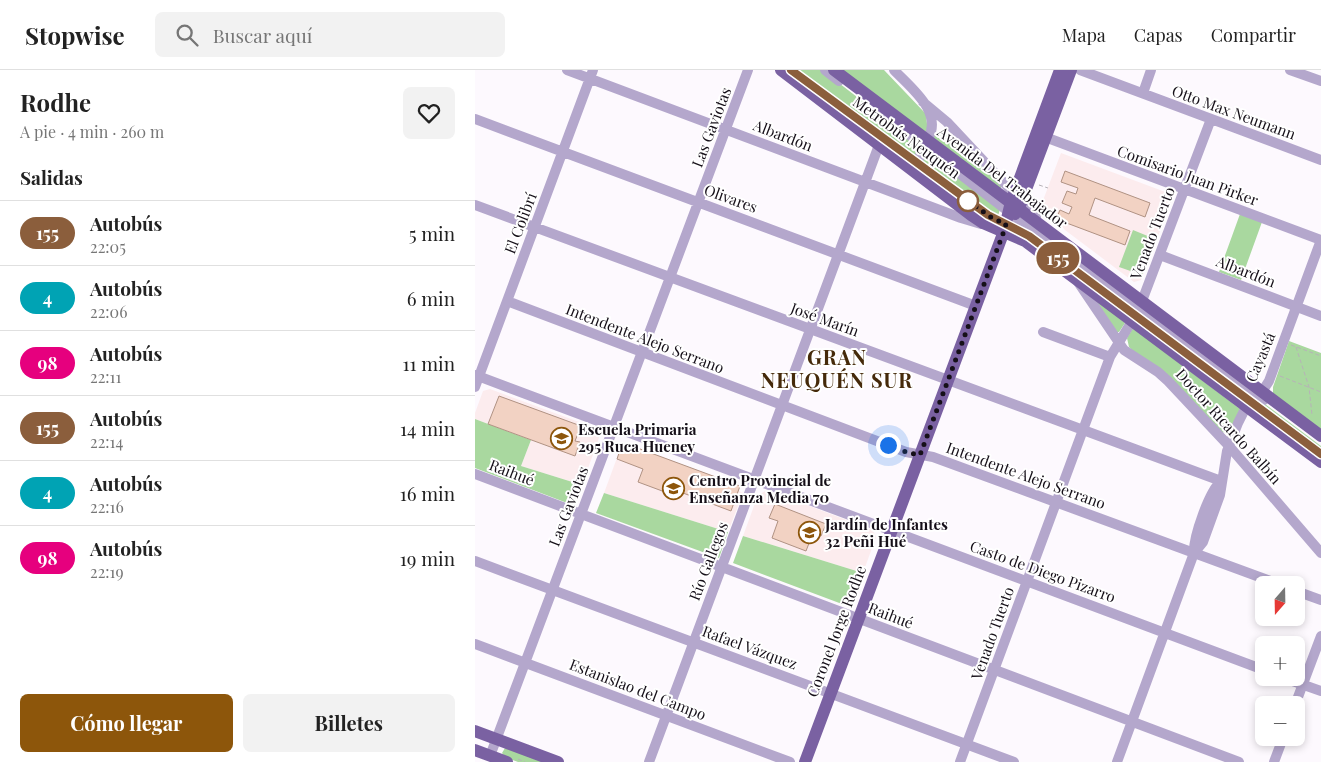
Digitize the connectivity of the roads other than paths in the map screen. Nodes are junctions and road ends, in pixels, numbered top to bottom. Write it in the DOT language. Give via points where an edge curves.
graph roads {
  1 [pos="567,70"];
  2 [pos="748,70"];
  3 [pos="781,70"];
  4 [pos="791,70"];
  5 [pos="825,70"];
  6 [pos="834,70"];
  7 [pos="894,70"];
  8 [pos="1061,70"];
  9 [pos="1071,70"];
  10 [pos="1080,70"];
  11 [pos="1151,70"];
  12 [pos="1290,70"];
  13 [pos="592,74"];
  14 [pos="1321,82"];
  15 [pos="1143,94"];
  16 [pos="923,102"];
  17 [pos="475,119"];
  18 [pos="1211,119"];
  19 [pos="726,129"];
  20 [pos="1045,137"];
  21 [pos="928,140"];
  22 [pos="963,140"];
  23 [pos="879,145"];
  24 [pos="563,152"];
  25 [pos="1321,160"];
  26 [pos="918,164"];
  27 [pos="923,178"];
  28 [pos="865,182"];
  29 [pos="1185,189"];
  30 [pos="698,202"];
  31 [pos="475,205"];
  32 [pos="1014,211"];
  33 [pos="989,222"];
  34 [pos="535,227"];
  35 [pos="1321,240"];
  36 [pos="1071,252"];
  37 [pos="838,254"];
  38 [pos="1160,255"];
  39 [pos="670,277"];
  40 [pos="1075,278"];
  41 [pos="507,301"];
  42 [pos="1142,301"];
  43 [pos="976,306"];
  44 [pos="1296,306"];
  45 [pos="1321,316"];
  46 [pos="1132,321"];
  47 [pos="810,329"];
  48 [pos="1043,332"];
  49 [pos="1118,343"];
  50 [pos="642,352"];
  51 [pos="1110,357"];
  52 [pos="477,376"];
  53 [pos="948,380"];
  54 [pos="475,387"];
  55 [pos="1255,399"];
  56 [pos="782,405"];
  57 [pos="614,427"];
  58 [pos="1083,430"];
  59 [pos="1321,436"];
  60 [pos="1321,443"];
  61 [pos="1229,446"];
  62 [pos="1321,454"];
  63 [pos="920,455"];
  64 [pos="1321,462"];
  65 [pos="475,474"];
  66 [pos="754,479"];
  67 [pos="1221,482"];
  68 [pos="1056,502"];
  69 [pos="581,514"];
  70 [pos="892,531"];
  71 [pos="1194,553"];
  72 [pos="1321,553"];
  73 [pos="475,561"];
  74 [pos="721,567"];
  75 [pos="1257,576"];
  76 [pos="1027,581"];
  77 [pos="553,590"];
  78 [pos="1305,594"];
  79 [pos="1321,600"];
  80 [pos="859,618"];
  81 [pos="1165,633"];
  82 [pos="1321,636"];
  83 [pos="693,642"];
  84 [pos="475,644"];
  85 [pos="525,663"];
  86 [pos="1255,667"];
  87 [pos="994,670"];
  88 [pos="1305,679"];
  89 [pos="1305,685"];
  90 [pos="1321,691"];
  91 [pos="831,693"];
  92 [pos="666,716"];
  93 [pos="1132,722"];
  94 [pos="475,731"];
  95 [pos="497,739"];
  96 [pos="967,744"];
  97 [pos="1280,746"];
  98 [pos="475,750"];
  99 [pos="490,756"];
  100 [pos="507,762"];
  101 [pos="558,762"];
  102 [pos="649,762"];
  103 [pos="790,762"];
  104 [pos="805,762"];
  105 [pos="960,762"];
  106 [pos="1014,762"];
  107 [pos="1117,762"];
  108 [pos="1239,762"];
  109 [pos="1273,762"];
  1 -- 13 [label="street, Albardón"];
  2 -- 19 [label="street, Las Gaviotas"];
  3 -- 23 [label="main road, Avenida Del Trabajador"];
  4 -- 26 [label="street, Metrobús Neuquén"];
  5 -- 21 [label="street, Metrobús Neuquén"];
  6 -- 21 [label="main road, Avenida Del Trabajador"];
  7 -- 16 [label="street"];
  8 -- 32 [label="main road, Coronel Jorge Rodhe"];
  9 -- 20 [label="main road, Coronel Jorge Rodhe"];
  10 -- 15 [label="street, Otto Max Neumann"];
  11 -- 15 [label="street"];
  12 -- 14 [label="street"];
  13 -- 19 [label="street, Albardón"];
  13 -- 24 [label="street, El Colibrí"];
  15 -- 18 [label="street, Otto Max Neumann"];
  16 -- 21 [label="street" via="933,118"];
  16 -- 22 [label="street"];
  17 -- 24 [label="street, Olivares"];
  18 -- 25 [label="street, Otto Max Neumann"];
  18 -- 29 [label="street, Venado Tuerto"];
  19 -- 28 [label="street, Albardón"];
  19 -- 30 [label="street, Las Gaviotas"];
  20 -- 29 [label="street, Comisario Juan Pirker"];
  20 -- 32 [label="main road, Coronel Jorge Rodhe"];
  21 -- 22 [label="street" via="936,131 943,129"];
  21 -- 26 [label="street"];
  21 -- 32 [label="main road, Avenida Del Trabajador"];
  22 -- 32 [label="street"];
  23 -- 27 [label="main road, Avenida Del Trabajador"];
  23 -- 28 [label="street, Río Gallegos"];
  24 -- 30 [label="street, Olivares"];
  24 -- 34 [label="street, El Colibrí"];
  26 -- 27 [label="street"];
  26 -- 32 [label="street, Metrobús Neuquén" via="988,215"];
  27 -- 33 [label="main road, Avenida Del Trabajador" via="971,215"];
  28 -- 33 [label="street, Albardón" via="961,218"];
  28 -- 37 [label="street, Río Gallegos"];
  29 -- 35 [label="street, Comisario Juan Pirker"];
  29 -- 38 [label="street, Venado Tuerto"];
  30 -- 37 [label="street, Olivares"];
  30 -- 39 [label="street, Las Gaviotas"];
  31 -- 34 [label="street, José Marín"];
  32 -- 33 [label="main road, Avenida Del Trabajador"];
  32 -- 40 [label="main road, Avenida Del Trabajador" via="1025,241"];
  32 -- 42 [label="main road, Avenida Del Trabajador" via="1052,226"];
  32 -- 43 [label="main road, Coronel Jorge Rodhe"];
  32 -- 55 [label="street, Metrobús Neuquén" via="1029,236"];
  33 -- 33 [label="street" via="988,220 985,220 921,170 930,174"];
  34 -- 39 [label="street, José Marín"];
  34 -- 41 [label="street, El Colibrí"];
  35 -- 44 [label="street, Cayastá"];
  36 -- 36 [label="street" via="1069,255 1021,216 1023,216"];
  37 -- 43 [label="street, Olivares"];
  37 -- 47 [label="street, Río Gallegos"];
  38 -- 42 [label="street, Venado Tuerto"];
  38 -- 44 [label="street, Albardón"];
  39 -- 47 [label="street, José Marín"];
  39 -- 50 [label="street, Las Gaviotas"];
  40 -- 46 [label="main road, Avenida Del Trabajador"];
  40 -- 49 [label="street, Doctor Ricardo Balbín"];
  41 -- 50 [label="street, Intendente Alejo Serrano"];
  41 -- 52 [label="street, El Colibrí"];
  42 -- 55 [label="main road, Avenida Del Trabajador"];
  43 -- 53 [label="main road, Coronel Jorge Rodhe"];
  44 -- 45 [label="street, Albardón"];
  44 -- 55 [label="street, Cayastá" via="1269,381"];
  46 -- 49 [label="street, Venado Tuerto"];
  46 -- 55 [label="main road, Avenida Del Trabajador"];
  47 -- 53 [label="street, José Marín"];
  47 -- 56 [label="street, Río Gallegos"];
  48 -- 51 [label="street"];
  49 -- 51 [label="street, Venado Tuerto"];
  49 -- 61 [label="street, Doctor Ricardo Balbín" via="1130,355 1164,377"];
  50 -- 56 [label="street, Intendente Alejo Serrano"];
  50 -- 57 [label="street, Las Gaviotas"];
  51 -- 58 [label="street, Venado Tuerto"];
  52 -- 54 [label="street, El Colibrí"];
  52 -- 57 [label="street, Casto de Diego Pizarro"];
  53 -- 58 [label="street, José Marín"];
  53 -- 63 [label="main road, Coronel Jorge Rodhe"];
  55 -- 59 [label="main road, Avenida Del Trabajador"];
  55 -- 60 [label="street, Metrobús Neuquén"];
  55 -- 61 [label="street, Cayastá" via="1238,422"];
  55 -- 62 [label="street, Metrobús Neuquén"];
  55 -- 64 [label="main road, Avenida Del Trabajador"];
  56 -- 63 [label="street, Intendente Alejo Serrano"];
  56 -- 66 [label="street, Río Gallegos"];
  57 -- 66 [label="street, Casto de Diego Pizarro"];
  57 -- 69 [label="street, Las Gaviotas"];
  58 -- 67 [label="street, José Marín"];
  58 -- 68 [label="street, Venado Tuerto"];
  61 -- 67 [label="street, Cayastá"];
  61 -- 72 [label="street, Doctor Ricardo Balbín"];
  63 -- 68 [label="street, Intendente Alejo Serrano"];
  63 -- 70 [label="main road, Coronel Jorge Rodhe"];
  65 -- 69 [label="street, Raihué"];
  66 -- 70 [label="street, Casto de Diego Pizarro"];
  66 -- 74 [label="street, Río Gallegos"];
  67 -- 71 [label="street, Cayastá" via="1213,490 1194,542"];
  68 -- 71 [label="street, Intendente Alejo Serrano"];
  68 -- 76 [label="street, Venado Tuerto"];
  69 -- 74 [label="street, Raihué"];
  69 -- 77 [label="street, Las Gaviotas"];
  70 -- 76 [label="street, Casto de Diego Pizarro"];
  70 -- 80 [label="main road, Coronel Jorge Rodhe"];
  71 -- 75 [label="street, Intendente Alejo Serrano"];
  71 -- 81 [label="street, Cayastá"];
  73 -- 77 [label="street, Rafael Vázquez"];
  74 -- 80 [label="street, Raihué"];
  74 -- 83 [label="street, Río Gallegos"];
  76 -- 81 [label="street, Casto de Diego Pizarro"];
  76 -- 87 [label="street, Venado Tuerto"];
  77 -- 83 [label="street, Rafael Vázquez"];
  77 -- 85 [label="street, Las Gaviotas"];
  78 -- 79 [label="street"];
  80 -- 87 [label="street, Raihué"];
  80 -- 91 [label="main road, Coronel Jorge Rodhe"];
  81 -- 86 [label="street, Casto de Diego Pizarro"];
  81 -- 93 [label="street, Cayastá"];
  82 -- 88 [label="street"];
  83 -- 91 [label="street, Rafael Vázquez"];
  83 -- 92 [label="street, Río Gallegos"];
  84 -- 85 [label="street, Estanislao del Campo"];
  85 -- 92 [label="street, Estanislao del Campo"];
  85 -- 95 [label="street, Las Gaviotas"];
  87 -- 93 [label="street, Raihué"];
  87 -- 96 [label="street, Venado Tuerto"];
  89 -- 90 [label="street"];
  91 -- 96 [label="street, Rafael Vázquez"];
  91 -- 104 [label="main road, Coronel Jorge Rodhe"];
  92 -- 102 [label="street, Río Gallegos"];
  92 -- 103 [label="street, Estanislao del Campo"];
  93 -- 107 [label="street, Cayastá"];
  93 -- 108 [label="street, Raihué"];
  94 -- 95 [label="main road"];
  95 -- 99 [label="street, Las Gaviotas"];
  95 -- 101 [label="main road"];
  96 -- 105 [label="street, Venado Tuerto"];
  96 -- 106 [label="street, Rafael Vázquez"];
  97 -- 109 [label="street"];
  98 -- 99 [label="main road"];
  99 -- 100 [label="main road"];
}
